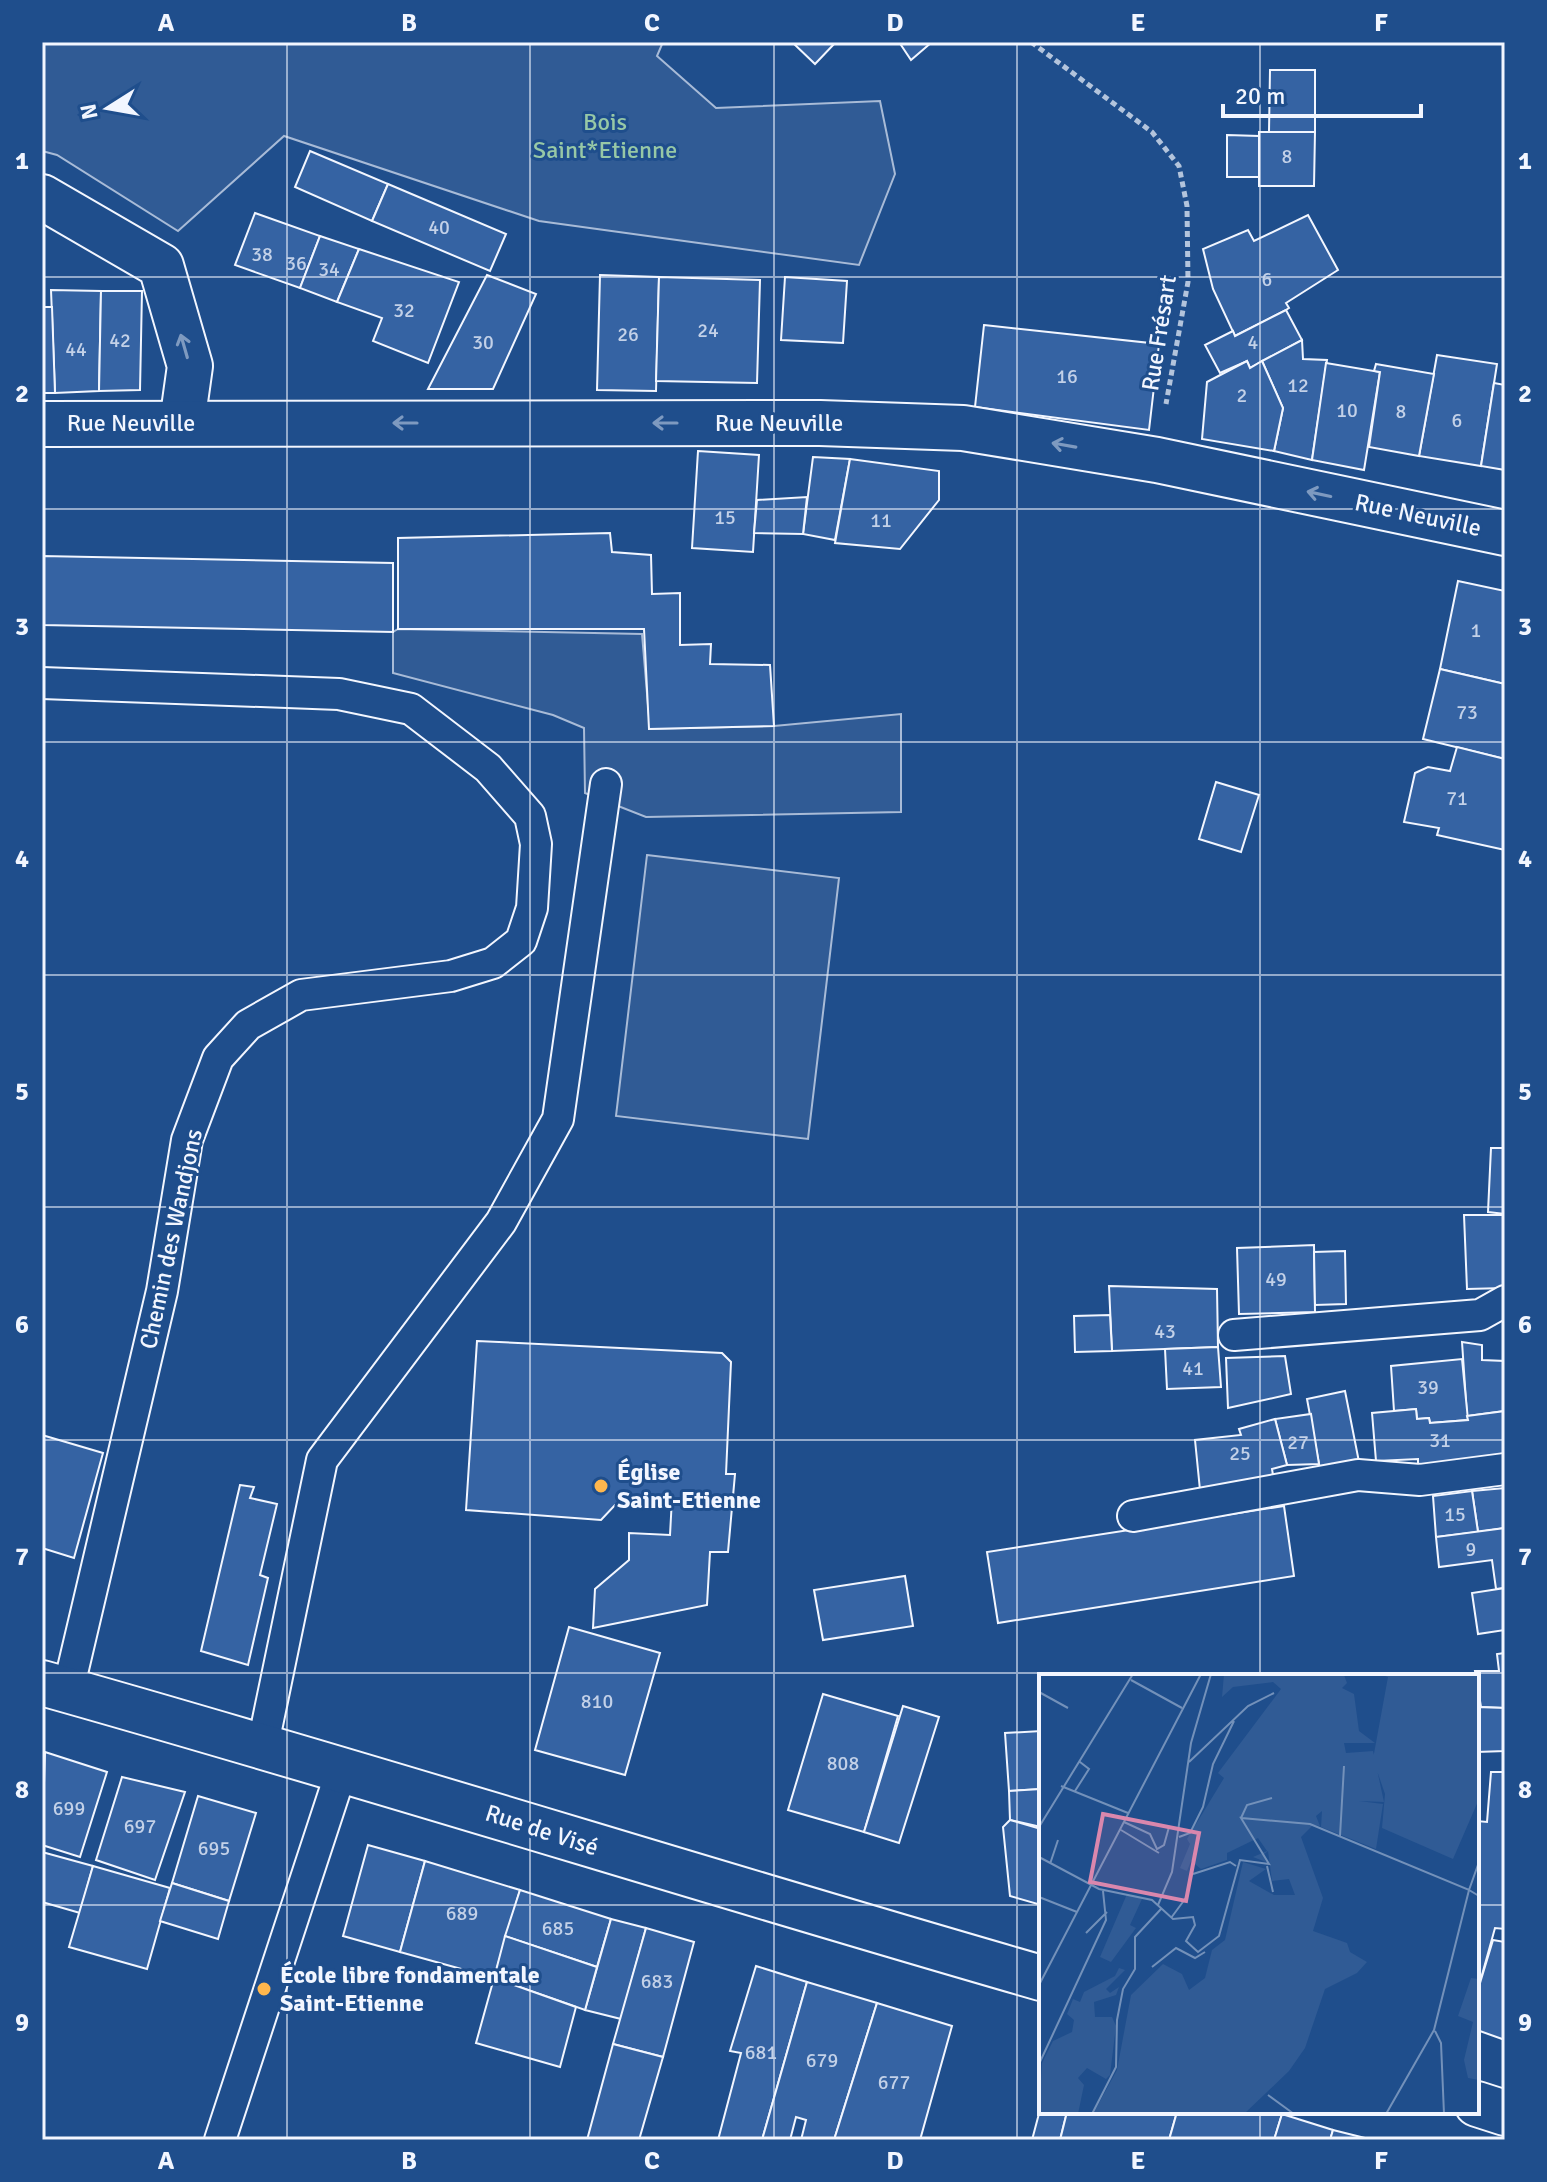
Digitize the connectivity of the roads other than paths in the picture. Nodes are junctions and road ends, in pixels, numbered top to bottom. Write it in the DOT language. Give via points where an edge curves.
graph roads {
  1 [pos="42,197"];
  2 [pos="182,423"];
  3 [pos="42,424"];
  4 [pos="1505,533"];
  5 [pos="42,683"];
  6 [pos="606,784"];
  7 [pos="1505,1301"];
  8 [pos="1234,1335"];
  9 [pos="1505,1469"];
  10 [pos="1133,1516"];
  11 [pos="55,1686"];
  12 [pos="263,1744"];
  13 [pos="342,1769"];
  14 [pos="1039,1977"];
  15 [pos="1479,2105"];
  16 [pos="1505,2113"];
  17 [pos="220,2140"];
  2 -- 1 [label="street, one-way" via="190,366 161,266"];
  2 -- 3 [label="street, Rue Neuville"];
  4 -- 2 [label="street, Rue Neuville, one-way" via="1157,460 963,428 820,423"];
  5 -- 11 [label="lane, Chemin des Wandjons" via="339,694 411,709 488,768 530,816 536,844 532,908 521,941 493,963 451,976 301,995 248,1025 218,1058 187,1140 162,1291"];
  6 -- 12 [label="lane" via="558,1119 501,1222 322,1460"];
  7 -- 8 [label="lane" via="1480,1315"];
  9 -- 10 [label="lane" via="1420,1480 1358,1475"];
  11 -- 12 [label="street, Rue de Visé"];
  12 -- 13 [label="street, Rue de Visé"];
  13 -- 14 [label="street, Rue de Visé"];
  13 -- 17 [label="lane"];
  15 -- 16 [label="street"];
}
